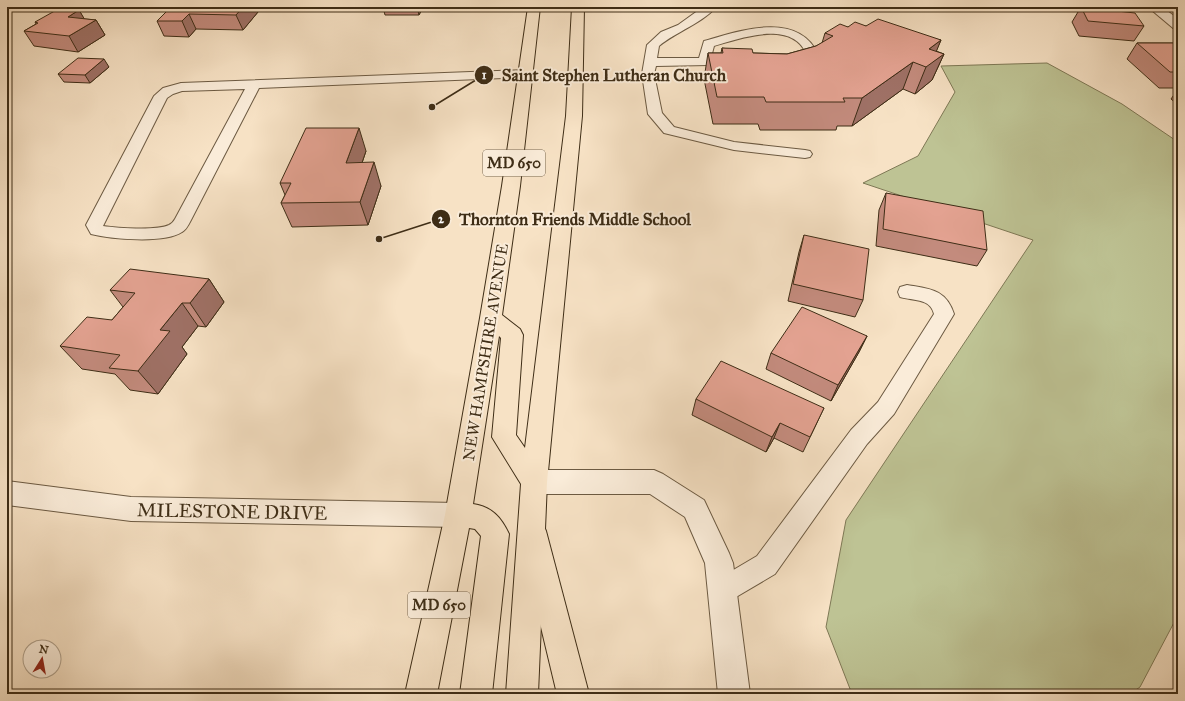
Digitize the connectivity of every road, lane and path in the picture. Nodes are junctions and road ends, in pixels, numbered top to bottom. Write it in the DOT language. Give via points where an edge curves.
graph roads {
  1 [pos="534,7"];
  2 [pos="578,7"];
  3 [pos="710,7"];
  4 [pos="1154,7"];
  5 [pos="1178,24"];
  6 [pos="650,62"];
  7 [pos="783,65"];
  8 [pos="525,74"];
  9 [pos="253,86"];
  10 [pos="805,154"];
  11 [pos="908,292"];
  12 [pos="491,318"];
  13 [pos="534,482"];
  14 [pos="7,493"];
  15 [pos="458,515"];
  16 [pos="532,531"];
  17 [pos="722,591"];
  18 [pos="421,694"];
  19 [pos="476,694"];
  20 [pos="522,694"];
  21 [pos="573,694"];
  22 [pos="734,694"];
  1 -- 8 [label="main road, NEW HAMPSHIRE AVENUE / MD 650"];
  2 -- 13 [label="main road, MD 650" via="574,116"];
  3 -- 6 [label="lane" via="652,45"];
  4 -- 5 [label="street"];
  6 -- 7 [label="lane" via="710,64 708,44 729,37 764,32 788,32 809,45 812,54 804,62"];
  6 -- 10 [label="lane" via="648,74 655,114 670,130 734,146"];
  8 -- 9 [label="lane"];
  8 -- 12 [label="main road, NEW HAMPSHIRE AVENUE / MD 650"];
  9 -- 9 [label="lane" via="181,87 161,96 94,225 97,230 109,233 165,232 176,228 183,220"];
  11 -- 17 [label="lane" via="937,299 944,314 886,408 859,437 766,565"];
  12 -- 13 [label="main road" via="512,335 504,437"];
  12 -- 15 [label="main road, NEW HAMPSHIRE AVENUE / MD 650"];
  13 -- 16 [label="main road, MD 650"];
  13 -- 17 [label="street" via="654,482 695,509 719,563"];
  14 -- 15 [label="street, MILESTONE DRIVE" via="131,509"];
  15 -- 18 [label="main road, NEW HAMPSHIRE AVENUE / MD 650"];
  15 -- 19 [label="main road" via="480,516 488,522 495,534"];
  16 -- 20 [label="main road, MD 650"];
  16 -- 21 [label="main road"];
  17 -- 22 [label="street"];
}
